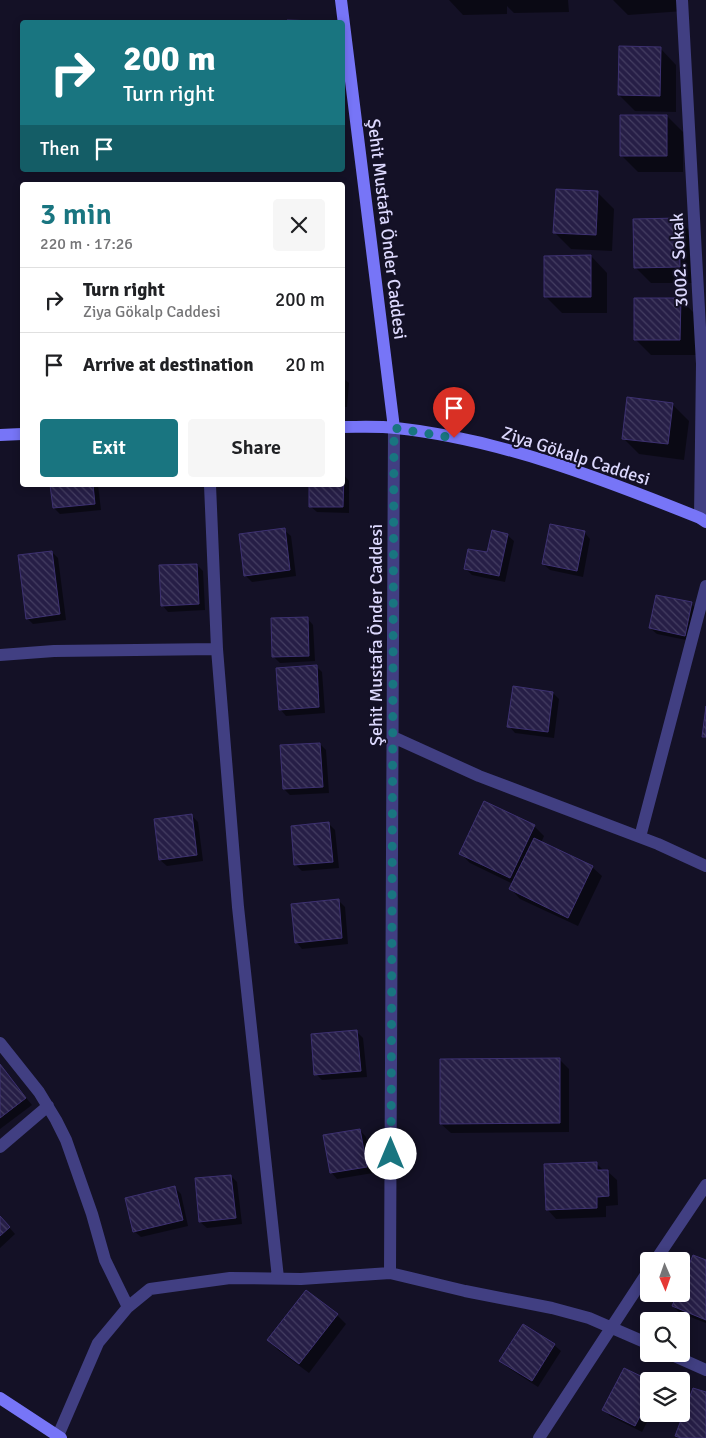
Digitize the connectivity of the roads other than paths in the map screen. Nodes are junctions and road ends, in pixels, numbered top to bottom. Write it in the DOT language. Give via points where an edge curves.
graph roads {
  1 [pos="341,0"];
  2 [pos="682,0"];
  3 [pos="343,20"];
  4 [pos="345,32"];
  5 [pos="345,427"];
  6 [pos="394,428"];
  7 [pos="20,434"];
  8 [pos="0,435"];
  9 [pos="210,487"];
  10 [pos="703,520"];
  11 [pos="706,586"];
  12 [pos="217,649"];
  13 [pos="0,655"];
  14 [pos="394,736"];
  15 [pos="640,838"];
  16 [pos="706,866"];
  17 [pos="0,1043"];
  18 [pos="48,1106"];
  19 [pos="0,1147"];
  20 [pos="706,1185"];
  21 [pos="661,1252"];
  22 [pos="390,1273"];
  23 [pos="278,1278"];
  24 [pos="640,1283"];
  25 [pos="128,1307"];
  26 [pos="610,1327"];
  27 [pos="640,1340"];
  28 [pos="688,1362"];
  29 [pos="706,1370"];
  30 [pos="0,1398"];
  31 [pos="59,1437"];
  32 [pos="539,1438"];
  1 -- 3 [label="street, Şehit Mustafa Önder Caddesi"];
  2 -- 10 [label="street, 3002. Sokak" via="702,364"];
  4 -- 6 [label="street, Şehit Mustafa Önder Caddesi"];
  5 -- 6 [label="street, Ziya Gökalp Caddesi"];
  6 -- 10 [label="street, Ziya Gökalp Caddesi" via="469,440 525,455 598,478"];
  6 -- 14 [label="street, Şehit Mustafa Önder Caddesi"];
  7 -- 8 [label="street"];
  9 -- 12 [label="street"];
  11 -- 15 [label="street"];
  12 -- 13 [label="street" via="54,651"];
  12 -- 23 [label="street" via="238,907"];
  14 -- 15 [label="street" via="479,776"];
  14 -- 22 [label="street, Şehit Mustafa Önder Caddesi"];
  15 -- 16 [label="street"];
  17 -- 18 [label="street"];
  18 -- 19 [label="street"];
  18 -- 25 [label="street" via="66,1140 105,1260"];
  20 -- 21 [label="street"];
  22 -- 23 [label="street"];
  22 -- 26 [label="street" via="561,1311"];
  23 -- 25 [label="street" via="230,1278 150,1289"];
  24 -- 26 [label="street"];
  25 -- 31 [label="street" via="98,1343"];
  26 -- 27 [label="street"];
  26 -- 32 [label="street"];
  28 -- 29 [label="street"];
  30 -- 31 [label="street"];
}
